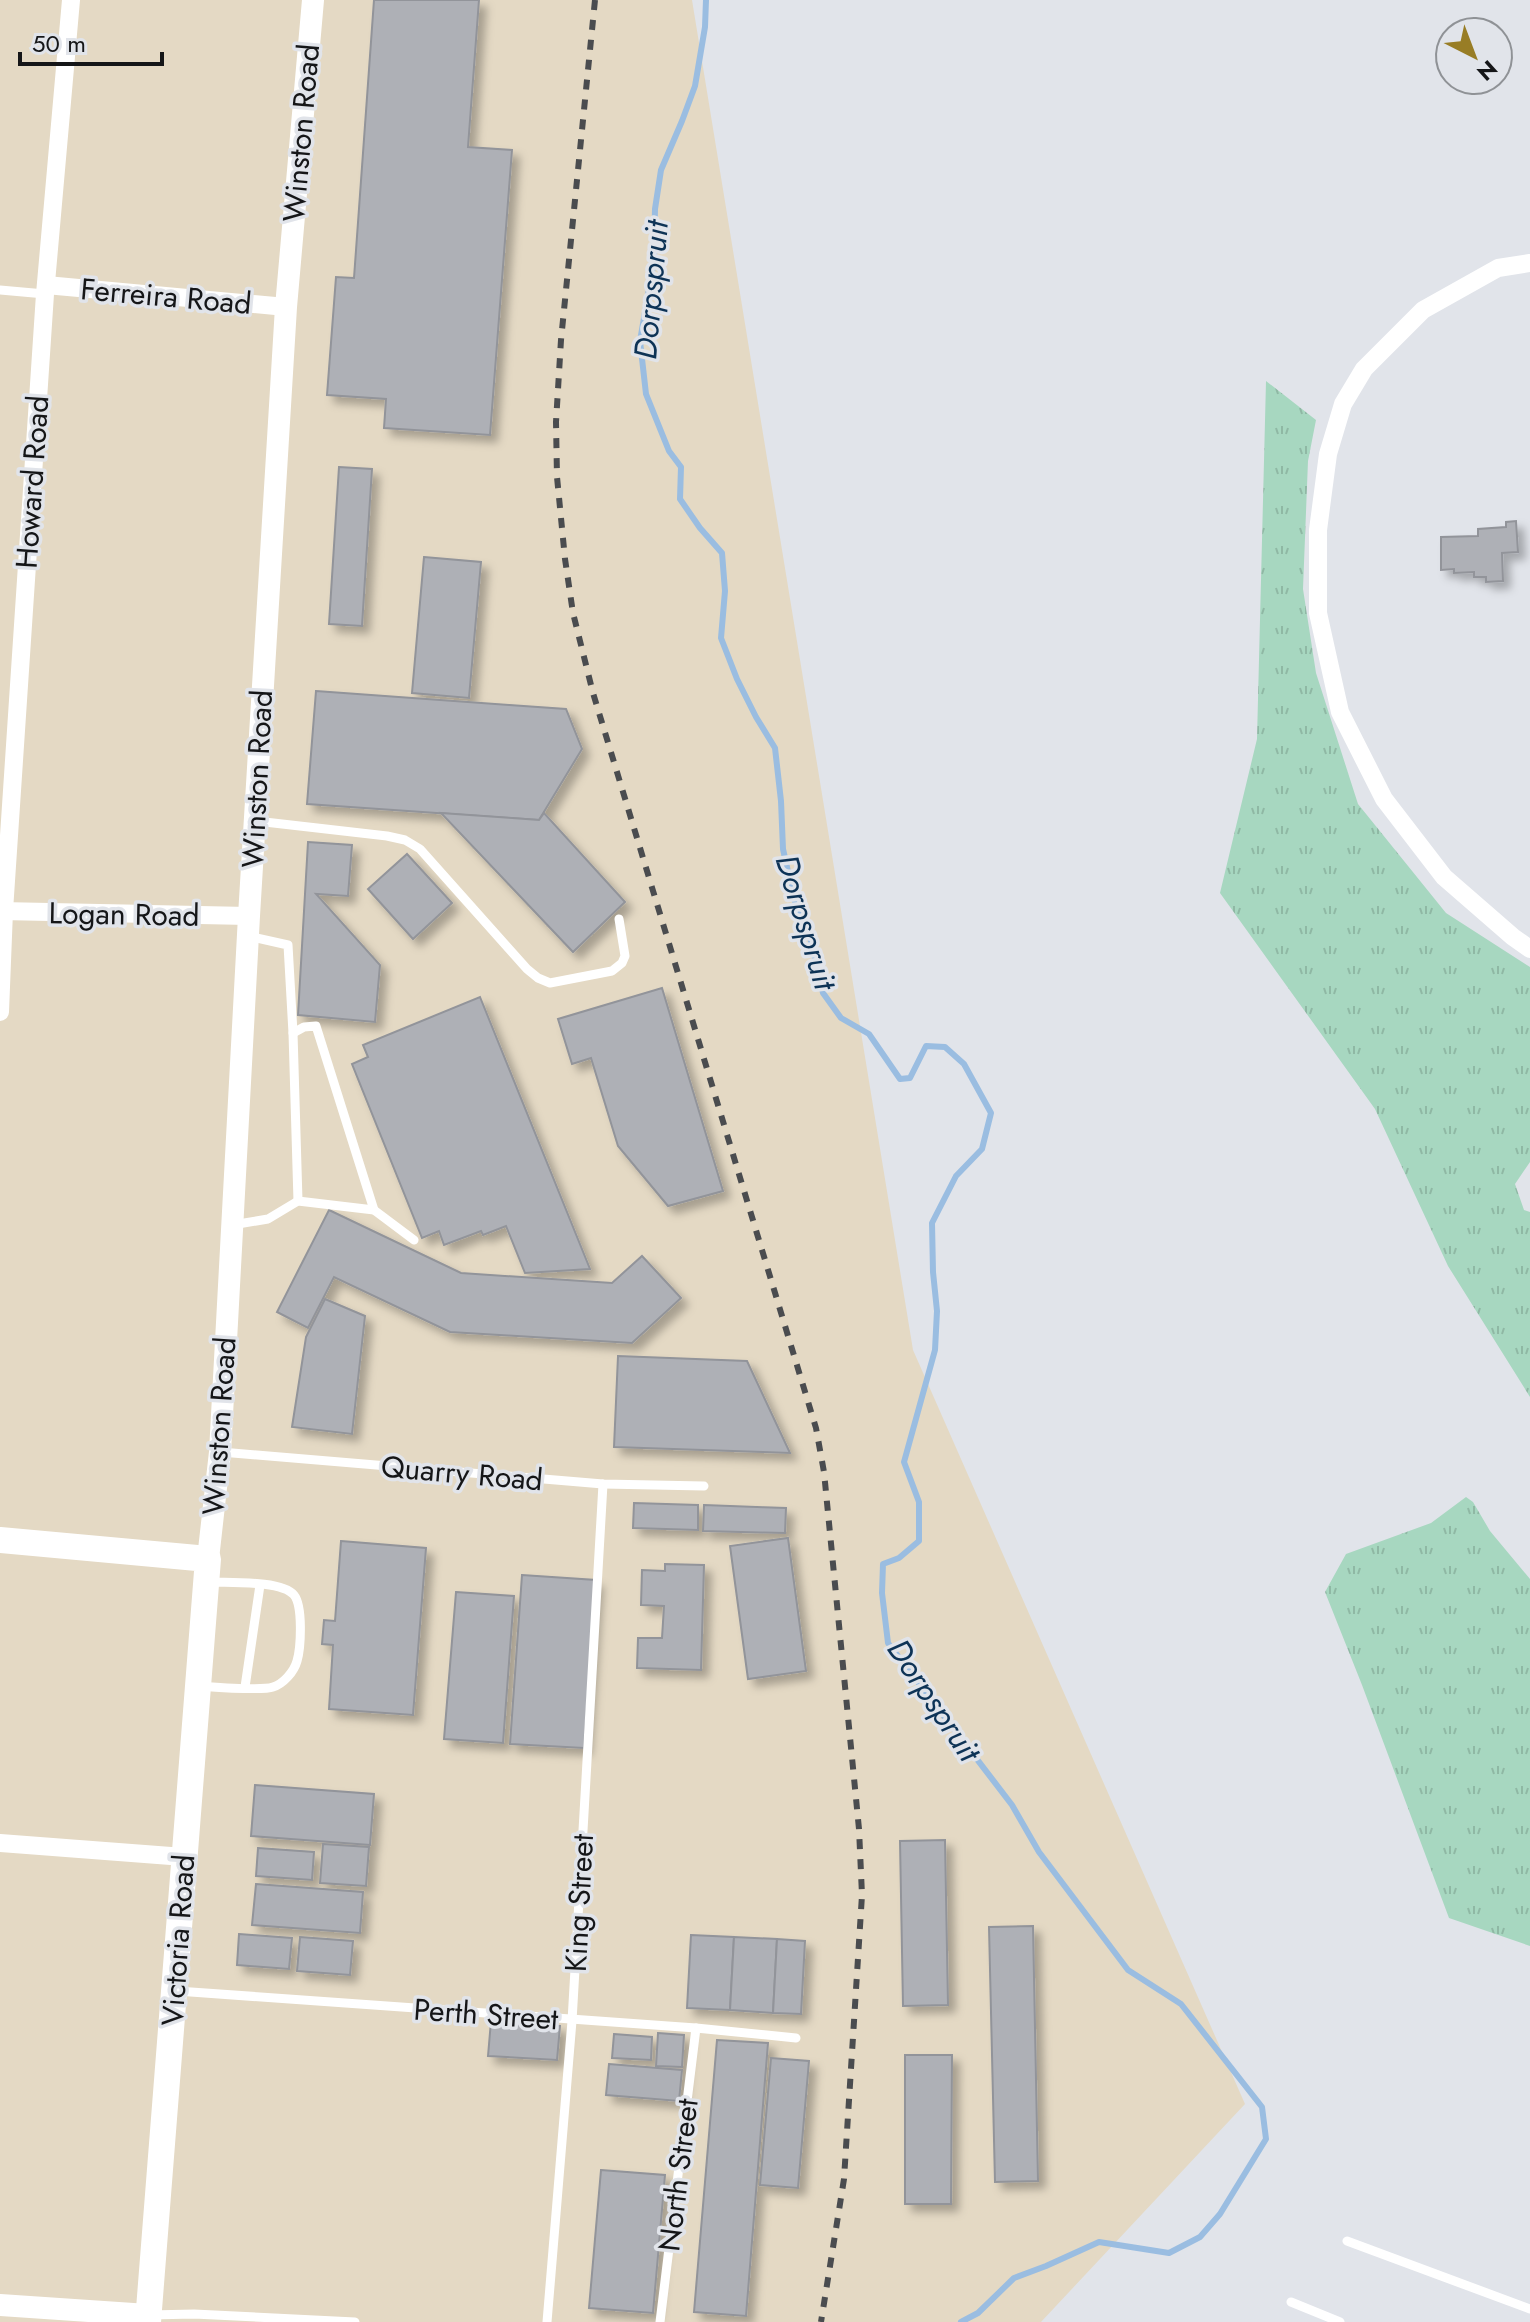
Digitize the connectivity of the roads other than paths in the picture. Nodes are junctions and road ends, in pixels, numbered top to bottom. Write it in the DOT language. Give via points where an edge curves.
graph roads {
  1 [pos="71,0"];
  2 [pos="313,0"];
  3 [pos="1530,263"];
  4 [pos="45,289"];
  5 [pos="0,290"];
  6 [pos="286,307"];
  7 [pos="255,821"];
  8 [pos="2,911"];
  9 [pos="619,919"];
  10 [pos="248,926"];
  11 [pos="1530,949"];
  12 [pos="0,1012"];
  13 [pos="293,1033"];
  14 [pos="298,1201"];
  15 [pos="374,1210"];
  16 [pos="232,1225"];
  17 [pos="414,1240"];
  18 [pos="220,1452"];
  19 [pos="603,1484"];
  20 [pos="704,1486"];
  21 [pos="0,1540"];
  22 [pos="208,1570"];
  23 [pos="260,1585"];
  24 [pos="198,1686"];
  25 [pos="245,1687"];
  26 [pos="0,1843"];
  27 [pos="184,1857"];
  28 [pos="176,1991"];
  29 [pos="572,2021"];
  30 [pos="696,2028"];
  31 [pos="796,2038"];
  32 [pos="1347,2241"];
  33 [pos="1291,2302"];
  34 [pos="0,2305"];
  35 [pos="1530,2309"];
  36 [pos="197,2318"];
  37 [pos="148,2319"];
  38 [pos="355,2322"];
  39 [pos="547,2322"];
  40 [pos="660,2322"];
  41 [pos="1340,2322"];
  1 -- 4 [label="street, Howard Road"];
  2 -- 6 [label="street, Winston Road"];
  3 -- 11 [label="street" via="1498,268 1423,310 1364,369 1343,404 1328,454 1318,530 1318,613 1340,712 1384,799 1444,877"];
  4 -- 5 [label="lane"];
  4 -- 6 [label="street, Ferreira Road"];
  4 -- 8 [label="street, Howard Road"];
  6 -- 7 [label="street, Winston Road"];
  7 -- 9 [label="lane" via="405,840 420,849 527,969 550,983 612,971 622,963"];
  7 -- 10 [label="street, Winston Road"];
  8 -- 10 [label="street, Logan Road"];
  8 -- 12 [label="street, Howard Road"];
  10 -- 13 [label="lane" via="288,945"];
  10 -- 16 [label="street, Winston Road"];
  13 -- 14 [label="lane"];
  13 -- 15 [label="lane" via="316,1026"];
  14 -- 15 [label="lane"];
  14 -- 16 [label="lane" via="268,1219"];
  15 -- 17 [label="lane"];
  16 -- 18 [label="street, Winston Road"];
  18 -- 19 [label="lane, Quarry Road"];
  18 -- 22 [label="street, Winston Road"];
  19 -- 20 [label="lane, Quarry Road"];
  19 -- 29 [label="lane, King Street"];
  21 -- 22 [label="main road"];
  22 -- 23 [label="lane"];
  22 -- 24 [label="main road, Victoria Road"];
  23 -- 25 [label="lane"];
  23 -- 25 [label="lane" via="280,1586 294,1595 300,1628 297,1662 272,1688"];
  24 -- 25 [label="lane"];
  24 -- 27 [label="main road, Victoria Road"];
  26 -- 27 [label="street"];
  27 -- 28 [label="main road, Victoria Road"];
  28 -- 29 [label="lane, Perth Street"];
  28 -- 37 [label="main road, Victoria Road"];
  29 -- 30 [label="lane, Perth Street"];
  29 -- 39 [label="lane, King Street"];
  30 -- 31 [label="lane, Perth Street"];
  30 -- 40 [label="lane, North Street"];
  32 -- 35 [label="lane"];
  33 -- 41 [label="lane"];
  34 -- 37 [label="street"];
  36 -- 37 [label="lane"];
  36 -- 38 [label="lane"];
}
